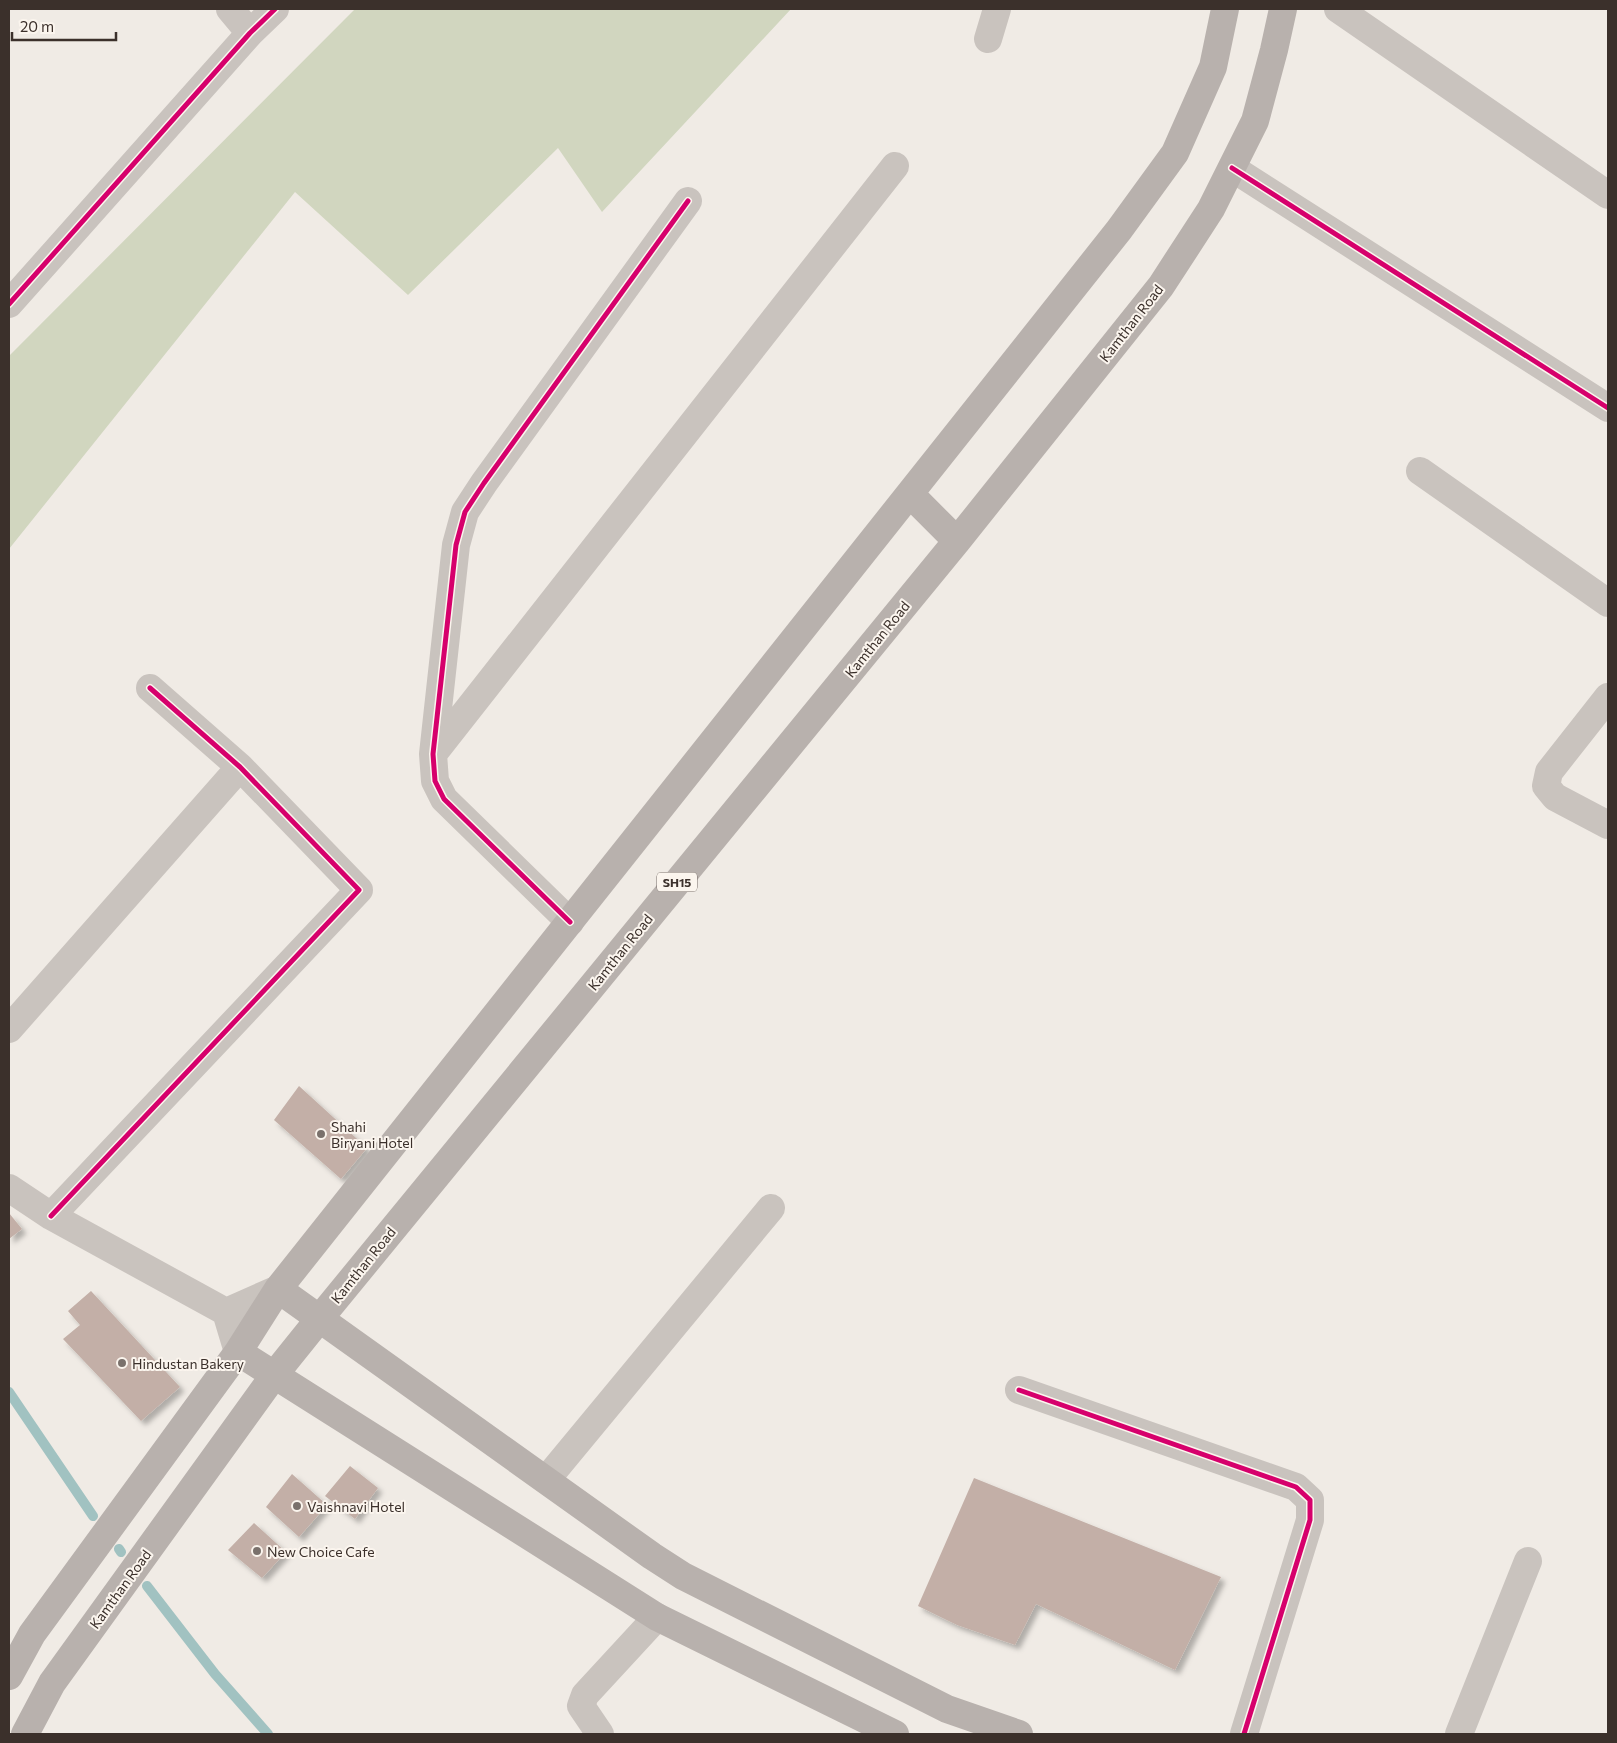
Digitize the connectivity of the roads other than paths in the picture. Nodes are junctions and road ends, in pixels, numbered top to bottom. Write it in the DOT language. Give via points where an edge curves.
graph roads {
  1 [pos="230,9"];
  2 [pos="275,9"];
  3 [pos="997,9"];
  4 [pos="1225,9"];
  5 [pos="1282,9"];
  6 [pos="1338,9"];
  7 [pos="250,33"];
  8 [pos="988,39"];
  9 [pos="895,166"];
  10 [pos="1232,168"];
  11 [pos="1608,195"];
  12 [pos="688,201"];
  13 [pos="9,304"];
  14 [pos="1608,408"];
  15 [pos="1420,471"];
  16 [pos="910,494"];
  17 [pos="957,541"];
  18 [pos="1608,603"];
  19 [pos="150,688"];
  20 [pos="1608,697"];
  21 [pos="433,754"];
  22 [pos="240,767"];
  23 [pos="1608,825"];
  24 [pos="570,922"];
  25 [pos="9,1029"];
  26 [pos="9,1188"];
  27 [pos="772,1208"];
  28 [pos="51,1216"];
  29 [pos="278,1288"];
  30 [pos="226,1312"];
  31 [pos="320,1318"];
  32 [pos="238,1352"];
  33 [pos="275,1374"];
  34 [pos="1019,1390"];
  35 [pos="546,1480"];
  36 [pos="1528,1561"];
  37 [pos="657,1617"];
  38 [pos="9,1676"];
  39 [pos="25,1734"];
  40 [pos="600,1734"];
  41 [pos="895,1734"];
  42 [pos="1019,1734"];
  43 [pos="1244,1734"];
  44 [pos="1459,1734"];
  1 -- 7 [label="street"];
  2 -- 7 [label="street"];
  3 -- 8 [label="street"];
  4 -- 16 [label="main road" via="1213,67 1175,153 1119,230"];
  5 -- 10 [label="main road, Kamthan Road / SH15" via="1255,121"];
  6 -- 11 [label="street"];
  7 -- 13 [label="street"];
  9 -- 21 [label="street"];
  10 -- 14 [label="street"];
  10 -- 17 [label="main road, Kamthan Road / SH15" via="1211,209 1161,286"];
  12 -- 21 [label="street" via="465,512 456,545"];
  15 -- 18 [label="street"];
  16 -- 17 [label="main road"];
  16 -- 24 [label="main road"];
  17 -- 31 [label="main road, Kamthan Road / SH15"];
  19 -- 22 [label="street"];
  20 -- 23 [label="street" via="1549,772 1546,786 1555,797"];
  21 -- 24 [label="street" via="434,781 444,800"];
  22 -- 25 [label="street"];
  22 -- 28 [label="street" via="359,890"];
  24 -- 29 [label="main road"];
  26 -- 28 [label="street"];
  27 -- 35 [label="street"];
  28 -- 30 [label="street"];
  29 -- 30 [label="street"];
  29 -- 31 [label="main road"];
  29 -- 32 [label="main road"];
  30 -- 32 [label="street"];
  31 -- 33 [label="main road, Kamthan Road / SH15"];
  31 -- 35 [label="main road"];
  32 -- 33 [label="main road"];
  32 -- 38 [label="main road" via="32,1634"];
  33 -- 37 [label="main road"];
  33 -- 39 [label="main road, Kamthan Road / SH15" via="52,1683"];
  34 -- 43 [label="street" via="1296,1487 1310,1500 1310,1520"];
  35 -- 42 [label="main road" via="652,1556 715,1594 947,1709"];
  36 -- 44 [label="street"];
  37 -- 40 [label="street" via="585,1695 581,1706"];
  37 -- 41 [label="main road"];
}
